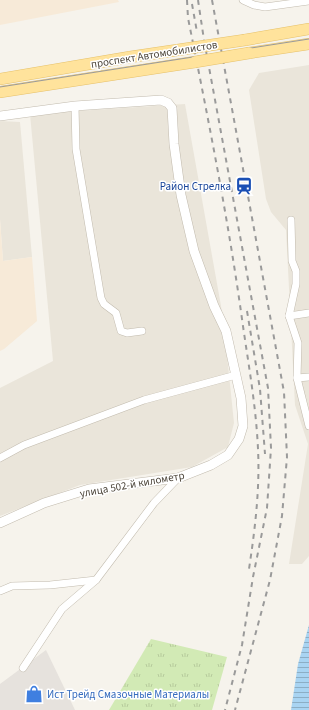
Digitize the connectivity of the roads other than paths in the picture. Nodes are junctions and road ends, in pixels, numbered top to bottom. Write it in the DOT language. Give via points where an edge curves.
graph roads {
  1 [pos="243,0"];
  2 [pos="309,1"];
  3 [pos="309,29"];
  4 [pos="309,44"];
  5 [pos="0,79"];
  6 [pos="0,92"];
  7 [pos="75,106"];
  8 [pos="0,116"];
  9 [pos="292,220"];
  10 [pos="309,313"];
  11 [pos="290,316"];
  12 [pos="142,331"];
  13 [pos="236,375"];
  14 [pos="309,377"];
  15 [pos="297,378"];
  16 [pos="309,426"];
  17 [pos="0,458"];
  18 [pos="178,478"];
  19 [pos="0,523"];
  20 [pos="96,580"];
  21 [pos="0,591"];
  22 [pos="23,668"];
  1 -- 2 [label="street" via="265,7"];
  3 -- 5 [label="main road, проспект Автомобилистов, bridge"];
  4 -- 6 [label="main road, проспект Автомобилистов, bridge"];
  7 -- 8 [label="street, улица 502-й километр"];
  7 -- 12 [label="street" via="76,149 101,298 104,304 116,313 121,331"];
  7 -- 13 [label="street, улица 502-й километр" via="161,100 172,108 181,195 194,251 226,331"];
  9 -- 11 [label="street" via="292,261 296,271 296,284"];
  10 -- 11 [label="street"];
  11 -- 15 [label="street" via="298,343"];
  13 -- 17 [label="street" via="144,400 24,445"];
  13 -- 18 [label="street, улица 502-й километр" via="243,426 239,438 228,455"];
  14 -- 15 [label="street"];
  15 -- 16 [label="street"];
  18 -- 19 [label="street, улица 502-й километр" via="89,489 44,503"];
  18 -- 20 [label="street" via="154,503"];
  20 -- 21 [label="street" via="12,586"];
  20 -- 22 [label="street" via="62,608"];
}
